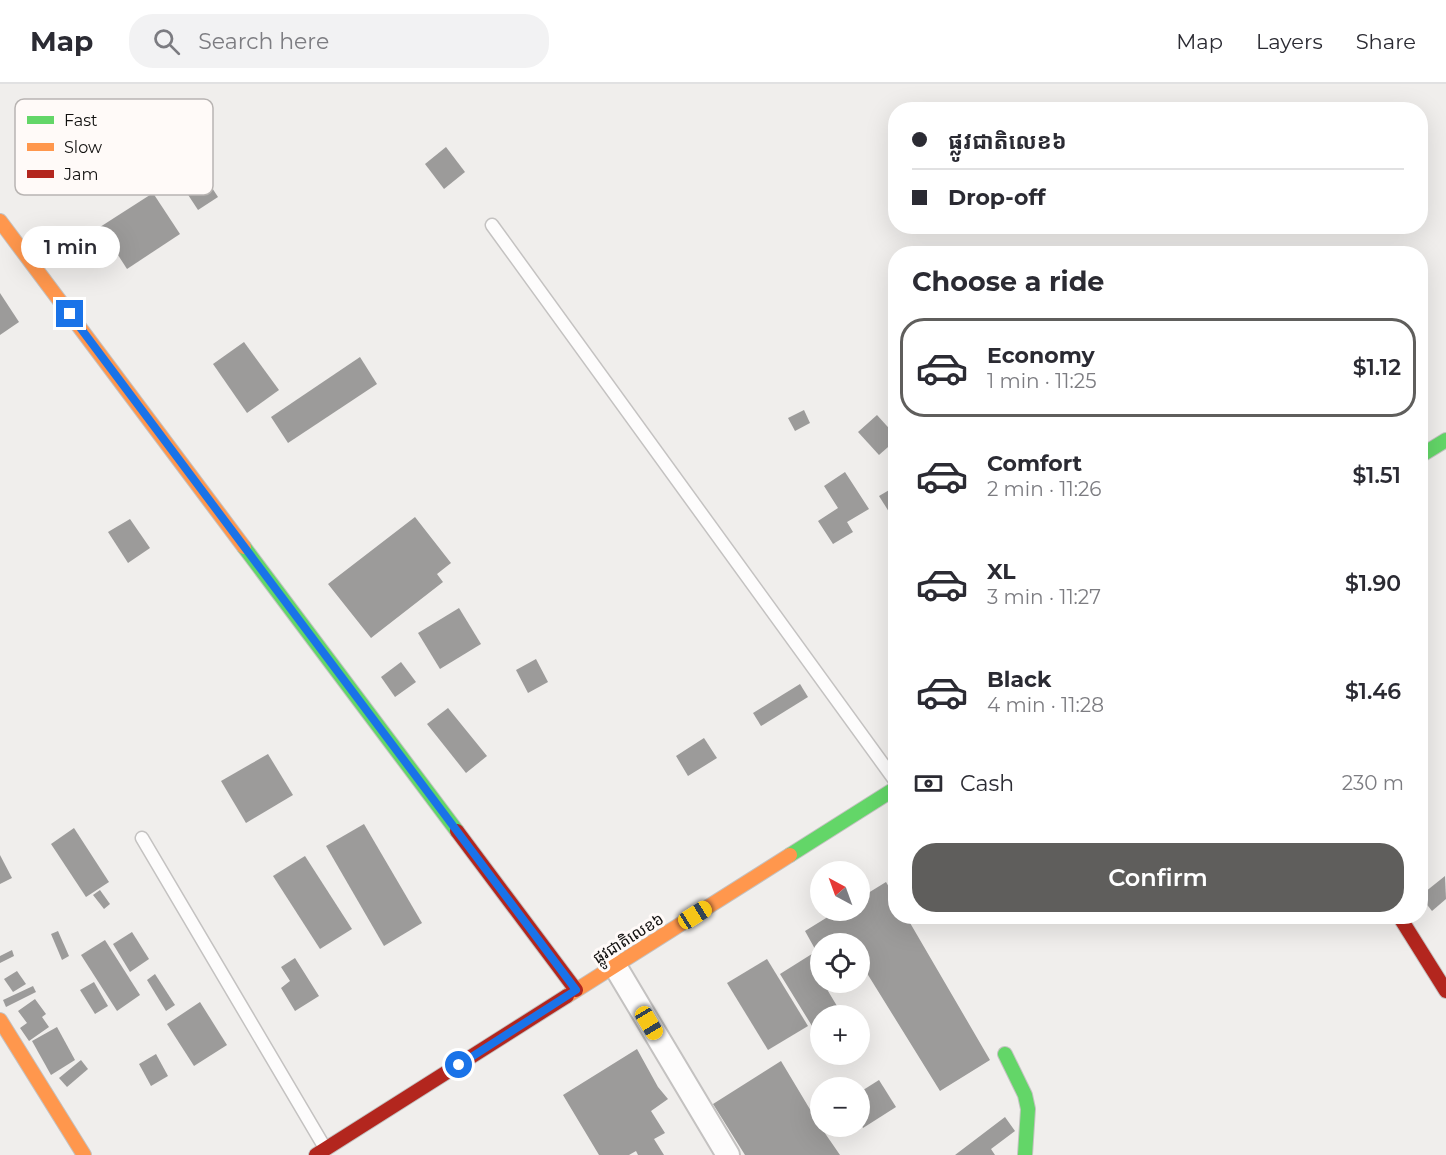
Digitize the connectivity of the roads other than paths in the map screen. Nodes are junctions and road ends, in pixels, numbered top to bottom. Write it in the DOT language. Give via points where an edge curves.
graph roads {
  1 [pos="0,220"];
  2 [pos="492,225"];
  3 [pos="1446,440"];
  4 [pos="1428,451"];
  5 [pos="888,771"];
  6 [pos="888,793"];
  7 [pos="142,838"];
  8 [pos="1404,924"];
  9 [pos="615,966"];
  10 [pos="576,990"];
  11 [pos="1446,992"];
  12 [pos="0,1020"];
  13 [pos="1005,1054"];
  14 [pos="321,1152"];
  15 [pos="84,1155"];
  16 [pos="728,1155"];
  17 [pos="1025,1155"];
  1 -- 10 [label="main road"];
  2 -- 5 [label="lane"];
  3 -- 4 [label="main road"];
  6 -- 9 [label="main road, ផ្លូវជាតិលេខ៦"];
  7 -- 14 [label="lane"];
  8 -- 11 [label="main road"];
  9 -- 10 [label="main road, ផ្លូវជាតិលេខ៦"];
  9 -- 16 [label="street"];
  10 -- 14 [label="main road, ផ្លូវជាតិលេខ៦"];
  12 -- 15 [label="main road"];
  13 -- 17 [label="main road" via="1028,1108"];
}
